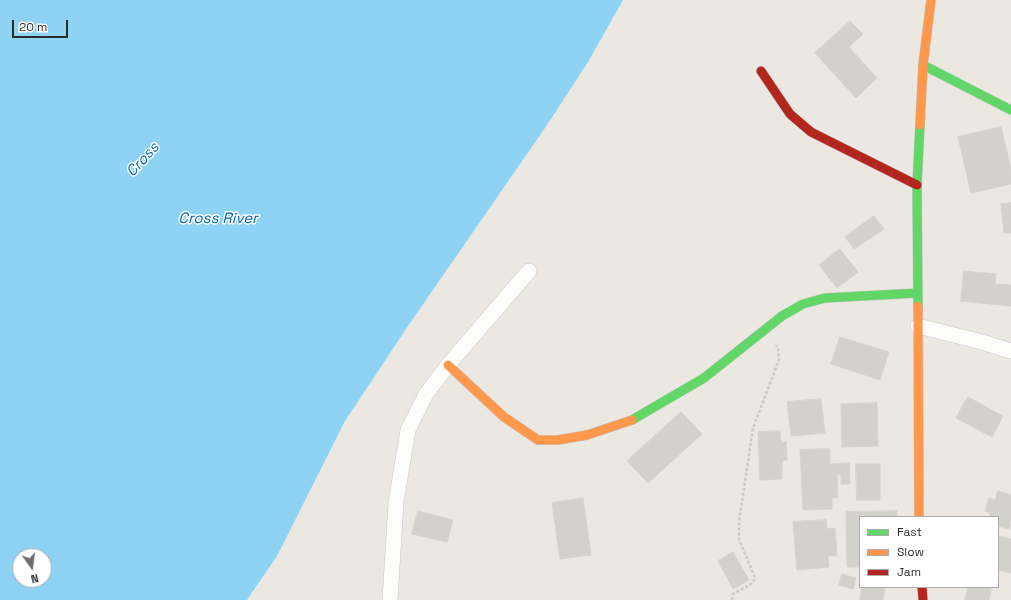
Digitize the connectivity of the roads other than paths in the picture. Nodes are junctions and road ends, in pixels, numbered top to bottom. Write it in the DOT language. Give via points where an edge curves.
graph roads {
  1 [pos="931,0"];
  2 [pos="923,66"];
  3 [pos="761,71"];
  4 [pos="1011,110"];
  5 [pos="917,185"];
  6 [pos="529,271"];
  7 [pos="918,293"];
  8 [pos="918,326"];
  9 [pos="1011,351"];
  10 [pos="448,365"];
  11 [pos="919,516"];
  12 [pos="922,588"];
  13 [pos="390,600"];
  14 [pos="923,600"];
  1 -- 2 [label="street"];
  2 -- 4 [label="street"];
  2 -- 5 [label="street"];
  3 -- 5 [label="street" via="790,114 811,132"];
  5 -- 7 [label="street"];
  6 -- 10 [label="street"];
  7 -- 8 [label="street"];
  7 -- 10 [label="street" via="825,298 803,304 782,316 704,378 634,419 587,435 558,440 538,440 504,417"];
  8 -- 9 [label="street"];
  8 -- 11 [label="street"];
  10 -- 13 [label="street" via="426,394 408,430 396,502"];
  12 -- 14 [label="street"];
}
